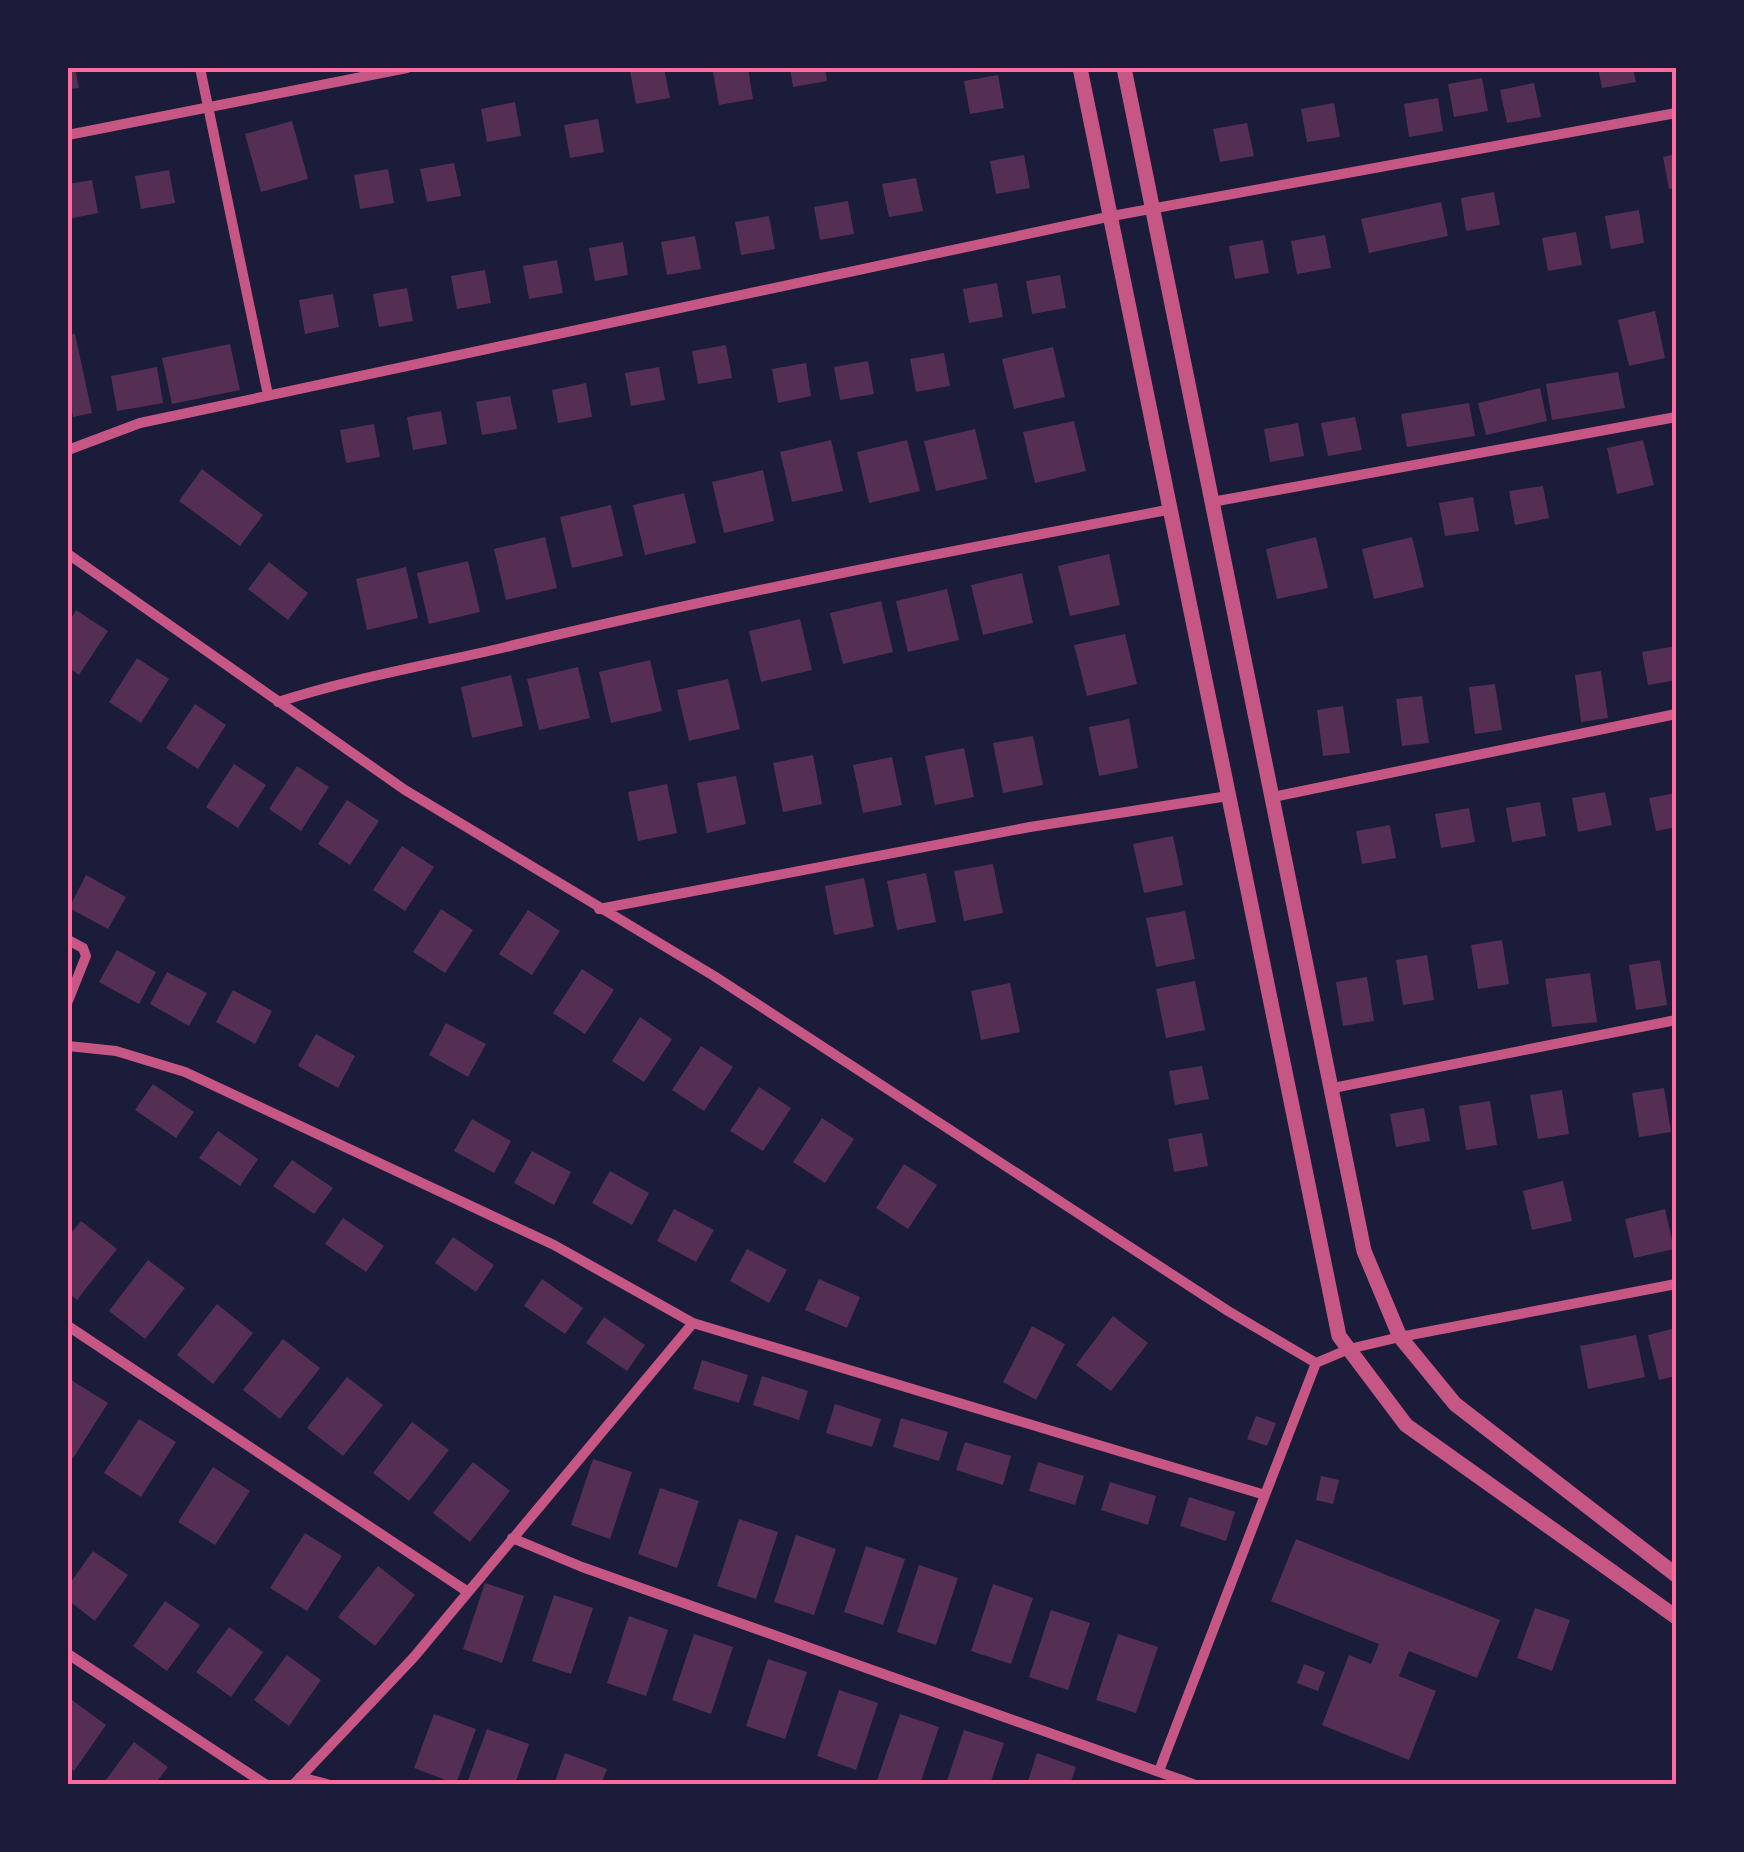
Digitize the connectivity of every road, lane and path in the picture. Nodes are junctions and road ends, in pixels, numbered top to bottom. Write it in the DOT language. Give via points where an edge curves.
graph roads {
  1 [pos="200,68"];
  2 [pos="407,68"];
  3 [pos="1080,68"];
  4 [pos="1124,68"];
  5 [pos="209,110"];
  6 [pos="1676,114"];
  7 [pos="68,135"];
  8 [pos="1156,208"];
  9 [pos="1112,216"];
  10 [pos="268,395"];
  11 [pos="1676,417"];
  12 [pos="68,450"];
  13 [pos="1212,502"];
  14 [pos="1168,510"];
  15 [pos="68,554"];
  16 [pos="278,702"];
  17 [pos="1676,714"];
  18 [pos="1228,796"];
  19 [pos="1272,796"];
  20 [pos="599,910"];
  21 [pos="68,940"];
  22 [pos="68,1001"];
  23 [pos="1676,1020"];
  24 [pos="68,1046"];
  25 [pos="1334,1088"];
  26 [pos="1676,1284"];
  27 [pos="693,1323"];
  28 [pos="68,1326"];
  29 [pos="1400,1337"];
  30 [pos="1349,1349"];
  31 [pos="1316,1363"];
  32 [pos="1265,1496"];
  33 [pos="512,1538"];
  34 [pos="1676,1576"];
  35 [pos="466,1590"];
  36 [pos="1676,1617"];
  37 [pos="68,1654"];
  38 [pos="1159,1771"];
  39 [pos="297,1781"];
  40 [pos="265,1784"];
  41 [pos="328,1784"];
  42 [pos="1192,1784"];
  1 -- 5 [label="street"];
  2 -- 5 [label="street"];
  3 -- 9 [label="street"];
  4 -- 8 [label="street"];
  5 -- 7 [label="street"];
  5 -- 10 [label="street"];
  6 -- 8 [label="street"];
  8 -- 9 [label="street"];
  8 -- 13 [label="street"];
  9 -- 10 [label="street"];
  9 -- 14 [label="street"];
  10 -- 12 [label="street" via="140,423"];
  11 -- 13 [label="street"];
  13 -- 19 [label="street"];
  14 -- 16 [label="street" via="710,598 345,680"];
  14 -- 18 [label="street"];
  15 -- 16 [label="street"];
  16 -- 20 [label="street"];
  17 -- 19 [label="street"];
  18 -- 20 [label="street"];
  18 -- 30 [label="street" via="1340,1336"];
  19 -- 25 [label="street"];
  20 -- 31 [label="street" via="714,976"];
  21 -- 22 [label="street" via="86,956"];
  23 -- 25 [label="street"];
  24 -- 27 [label="street" via="116,1051 185,1072 554,1244"];
  25 -- 29 [label="street" via="1364,1251"];
  26 -- 29 [label="street"];
  27 -- 32 [label="street"];
  27 -- 33 [label="street"];
  28 -- 35 [label="street"];
  29 -- 30 [label="street"];
  29 -- 34 [label="street" via="1455,1404"];
  30 -- 31 [label="street"];
  30 -- 36 [label="street" via="1406,1425"];
  31 -- 32 [label="street"];
  32 -- 38 [label="street"];
  33 -- 35 [label="street"];
  33 -- 38 [label="street"];
  35 -- 39 [label="street" via="414,1657"];
  37 -- 40 [label="street"];
  38 -- 42 [label="street"];
  39 -- 41 [label="street"];
}
